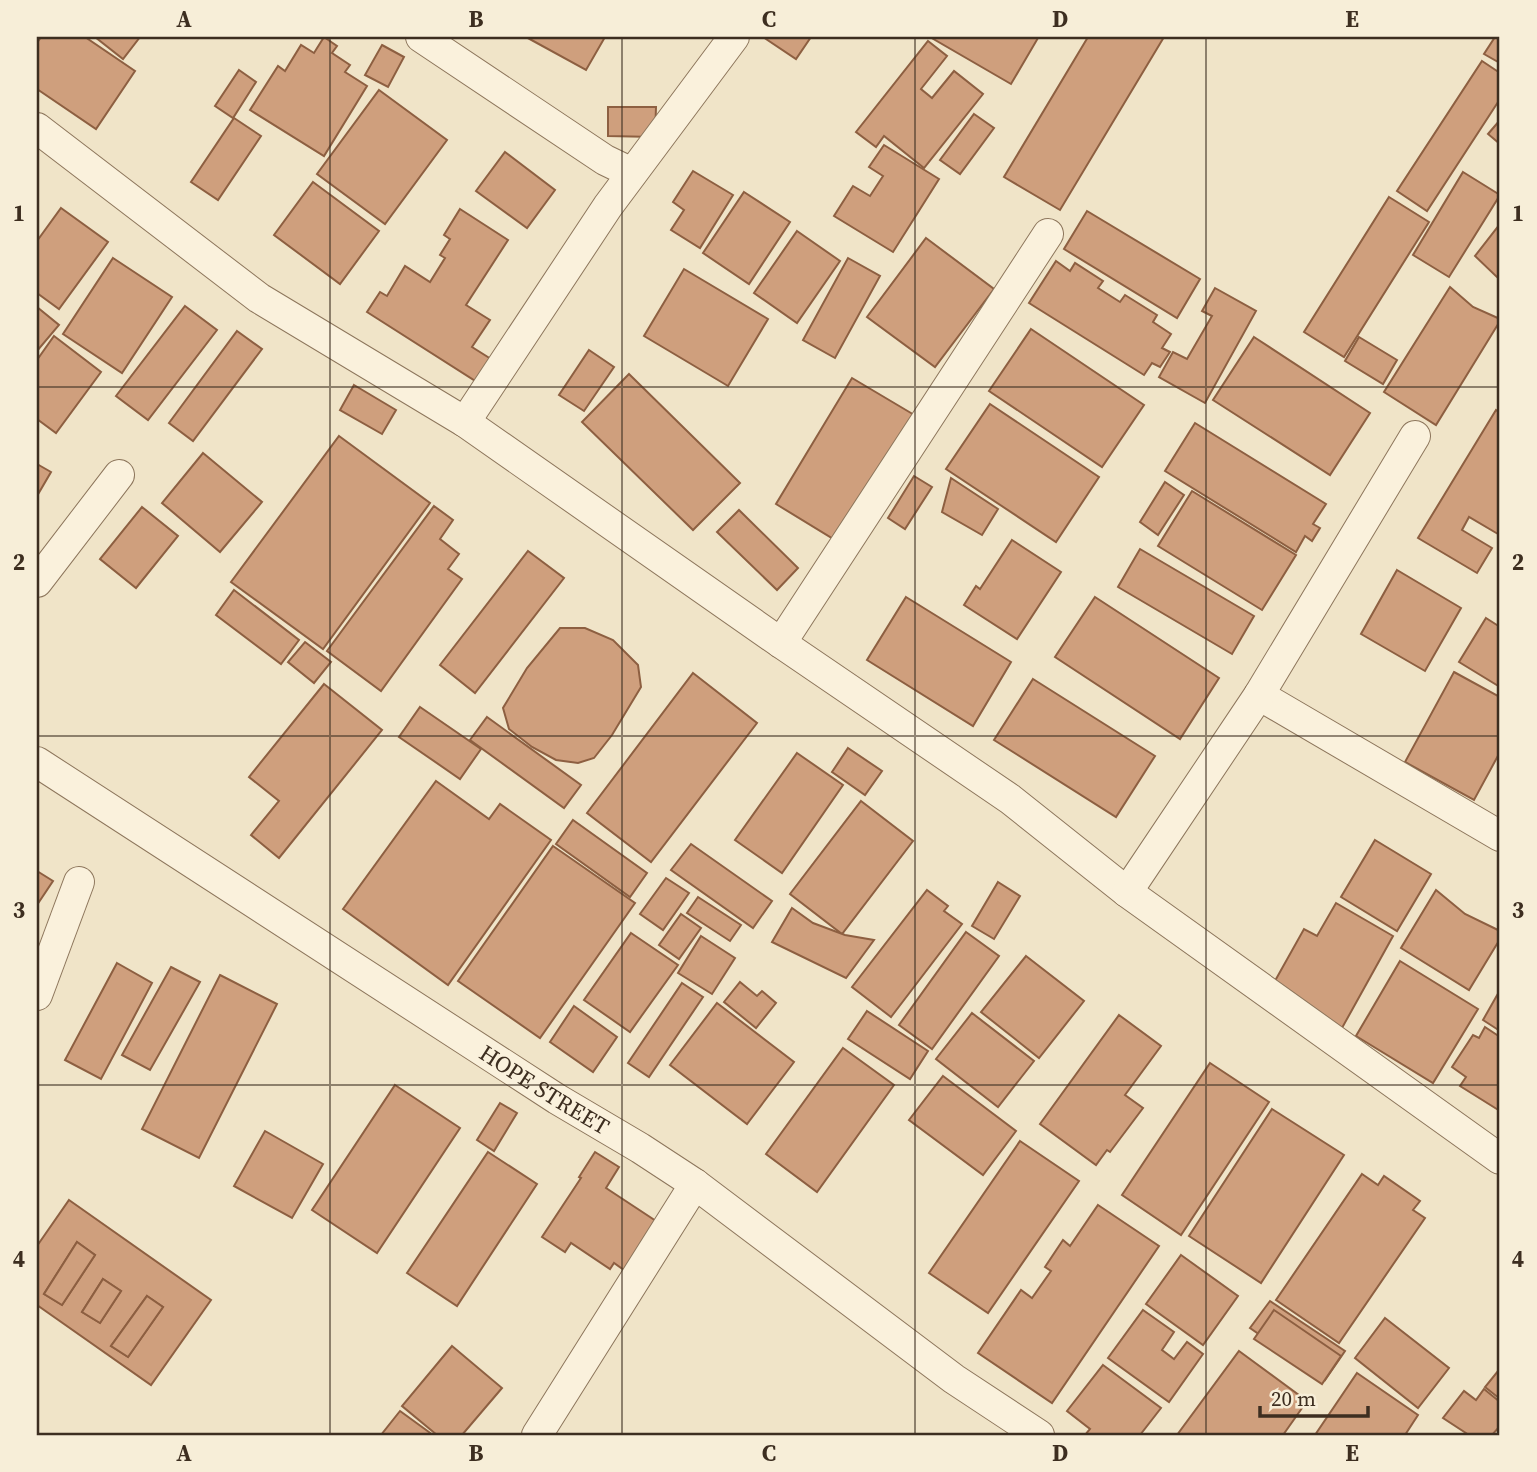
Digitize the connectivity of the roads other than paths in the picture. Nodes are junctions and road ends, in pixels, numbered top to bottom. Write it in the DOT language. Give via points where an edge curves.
graph roads {
  1 [pos="421,37"];
  2 [pos="734,37"];
  3 [pos="37,128"];
  4 [pos="632,173"];
  5 [pos="1048,234"];
  6 [pos="466,422"];
  7 [pos="1415,436"];
  8 [pos="119,475"];
  9 [pos="37,582"];
  10 [pos="782,643"];
  11 [pos="1259,695"];
  12 [pos="37,762"];
  13 [pos="1500,836"];
  14 [pos="79,882"];
  15 [pos="1127,892"];
  16 [pos="37,995"];
  17 [pos="1500,1159"];
  18 [pos="695,1184"];
  19 [pos="537,1435"];
  20 [pos="1039,1435"];
  1 -- 4 [label="street" via="605,160"];
  2 -- 4 [label="street"];
  3 -- 6 [label="street" via="259,298"];
  4 -- 6 [label="street"];
  5 -- 10 [label="street"];
  6 -- 10 [label="street"];
  7 -- 11 [label="street"];
  8 -- 9 [label="street"];
  10 -- 15 [label="street" via="1010,799"];
  11 -- 13 [label="street"];
  11 -- 15 [label="street"];
  12 -- 18 [label="street, HOPE STREET"];
  14 -- 16 [label="street"];
  15 -- 17 [label="street"];
  18 -- 19 [label="street"];
  18 -- 20 [label="street, HOPE STREET" via="954,1379"];
}
